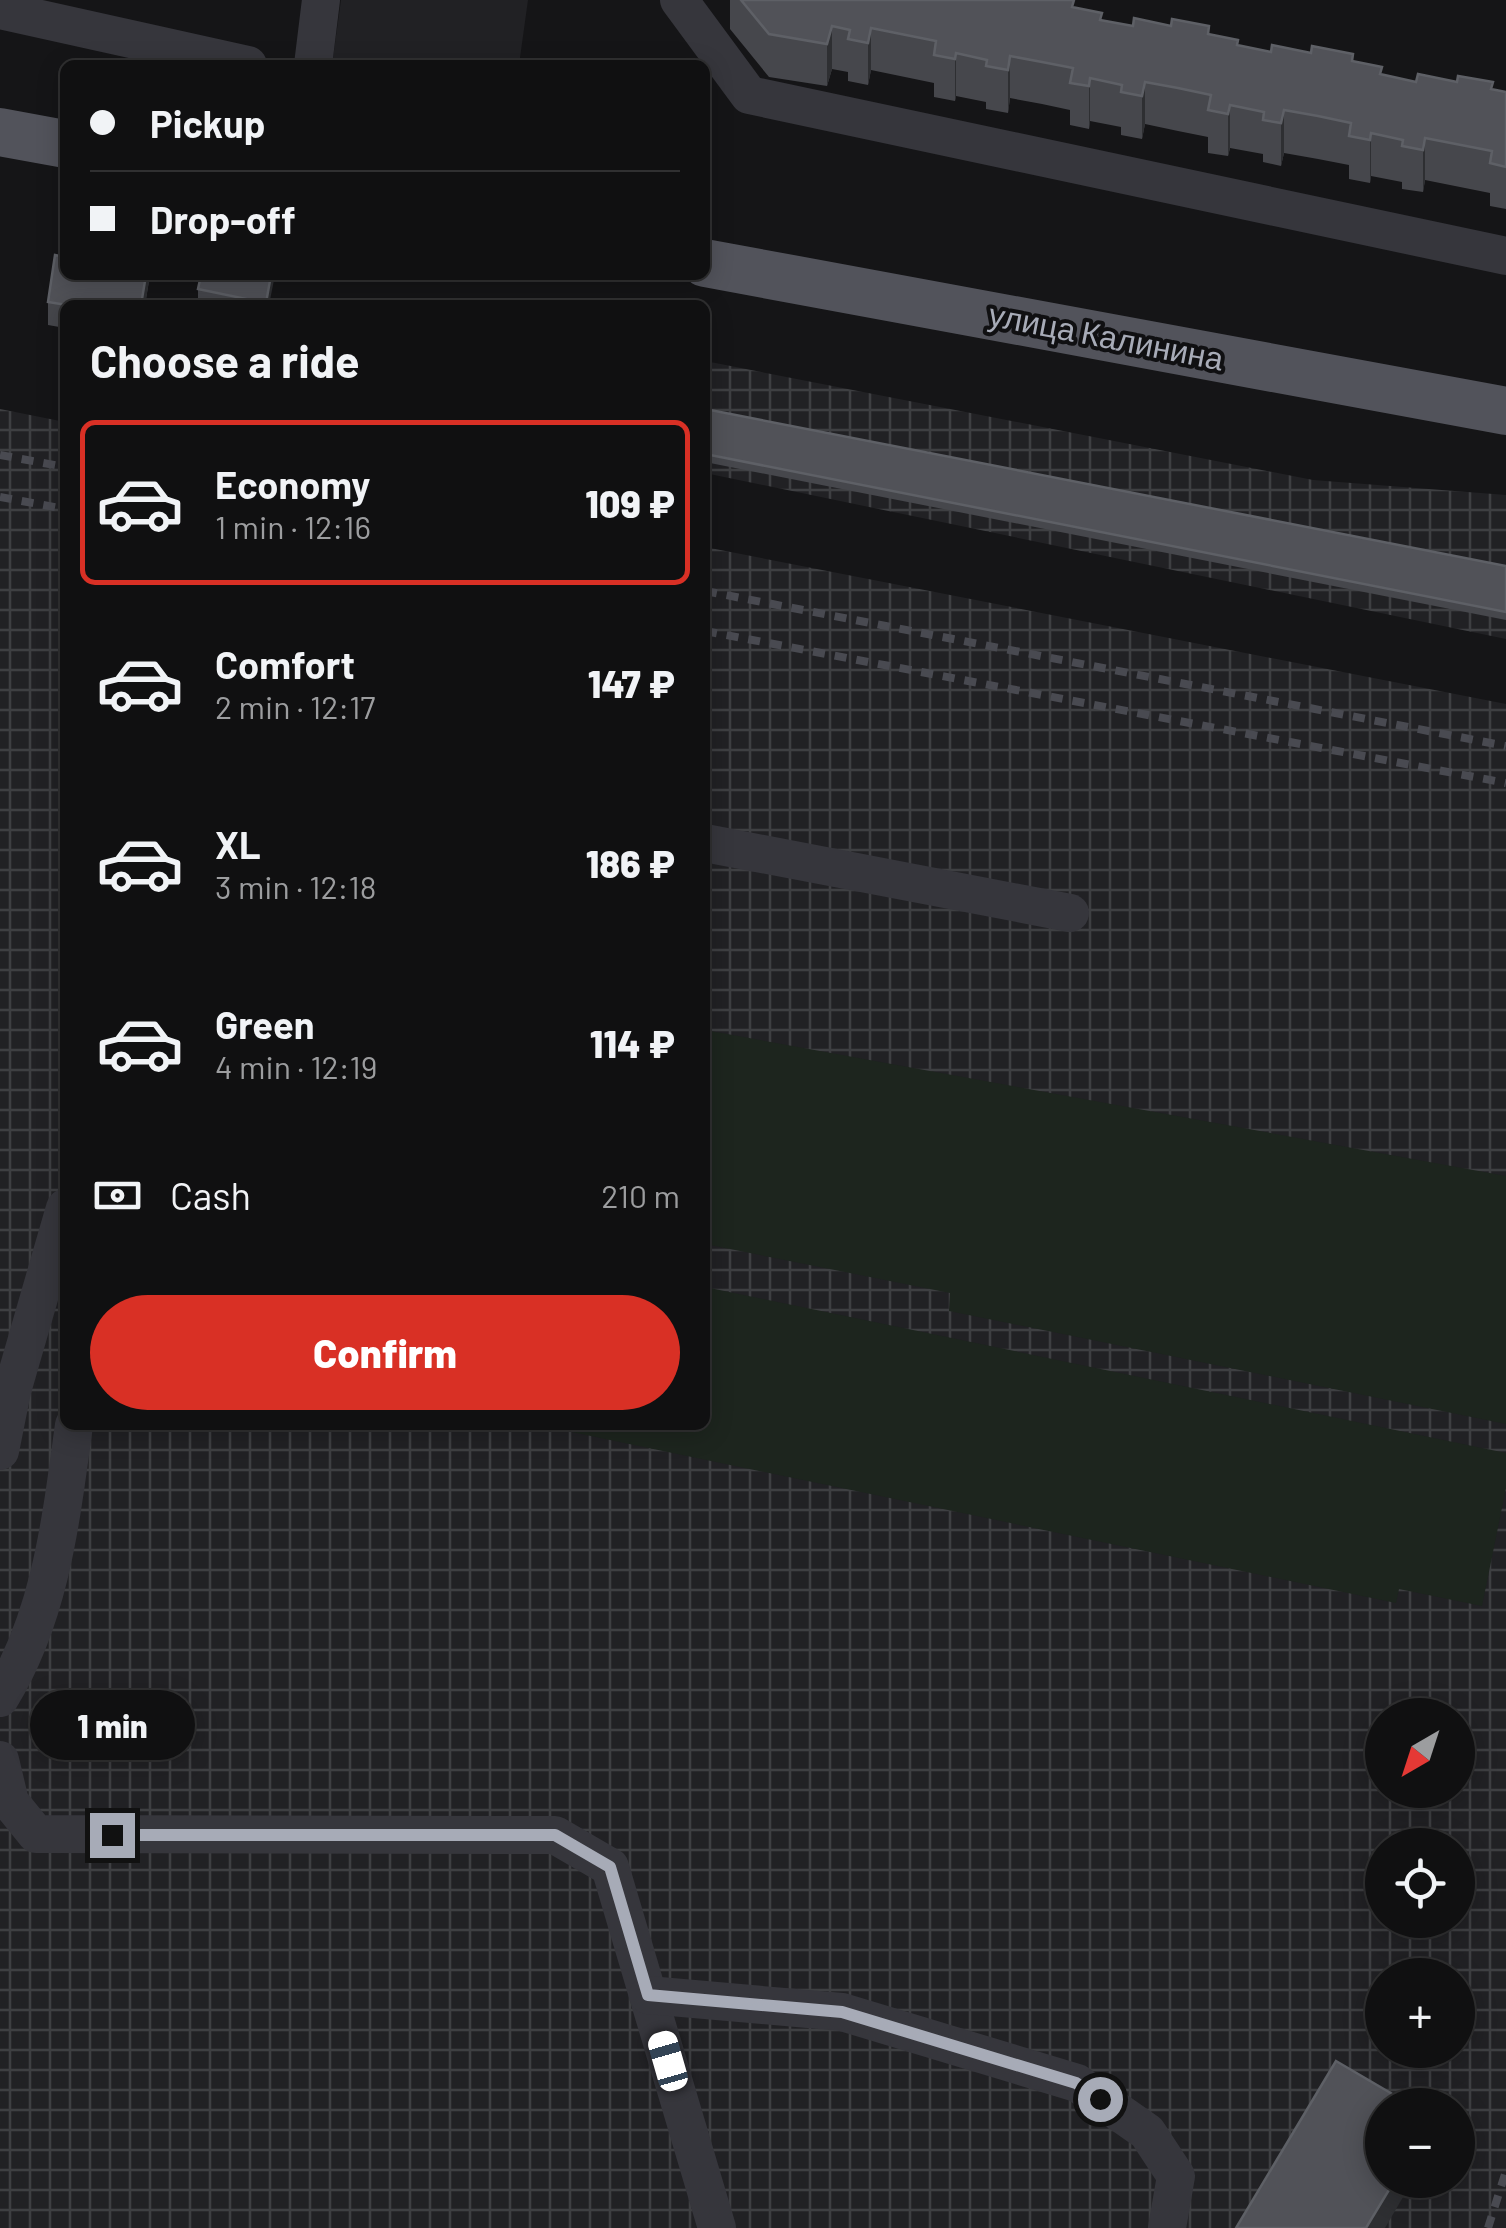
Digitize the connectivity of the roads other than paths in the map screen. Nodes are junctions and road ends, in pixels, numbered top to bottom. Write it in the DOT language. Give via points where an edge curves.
graph roads {
  1 [pos="321,0"];
  2 [pos="679,0"];
  3 [pos="0,10"];
  4 [pos="225,60"];
  5 [pos="314,60"];
  6 [pos="0,132"];
  7 [pos="60,143"];
  8 [pos="1506,256"];
  9 [pos="710,263"];
  10 [pos="1506,412"];
  11 [pos="710,844"];
  12 [pos="1070,913"];
  13 [pos="60,1236"];
  14 [pos="73,1430"];
  15 [pos="0,1450"];
  16 [pos="0,1698"];
  17 [pos="0,1760"];
  18 [pos="648,1995"];
  19 [pos="717,2228"];
  20 [pos="1167,2228"];
  1 -- 5 [label="lane"];
  2 -- 8 [label="lane" via="748,95"];
  3 -- 4 [label="lane"];
  6 -- 7 [label="main road"];
  9 -- 10 [label="main road, улица Калинина"];
  11 -- 12 [label="lane"];
  13 -- 15 [label="lane"];
  14 -- 16 [label="lane" via="38,1620"];
  17 -- 18 [label="lane" via="10,1802 36,1834 555,1835 610,1867"];
  18 -- 19 [label="lane"];
  18 -- 20 [label="lane" via="842,2012 1076,2083 1148,2132 1176,2176"];
}
